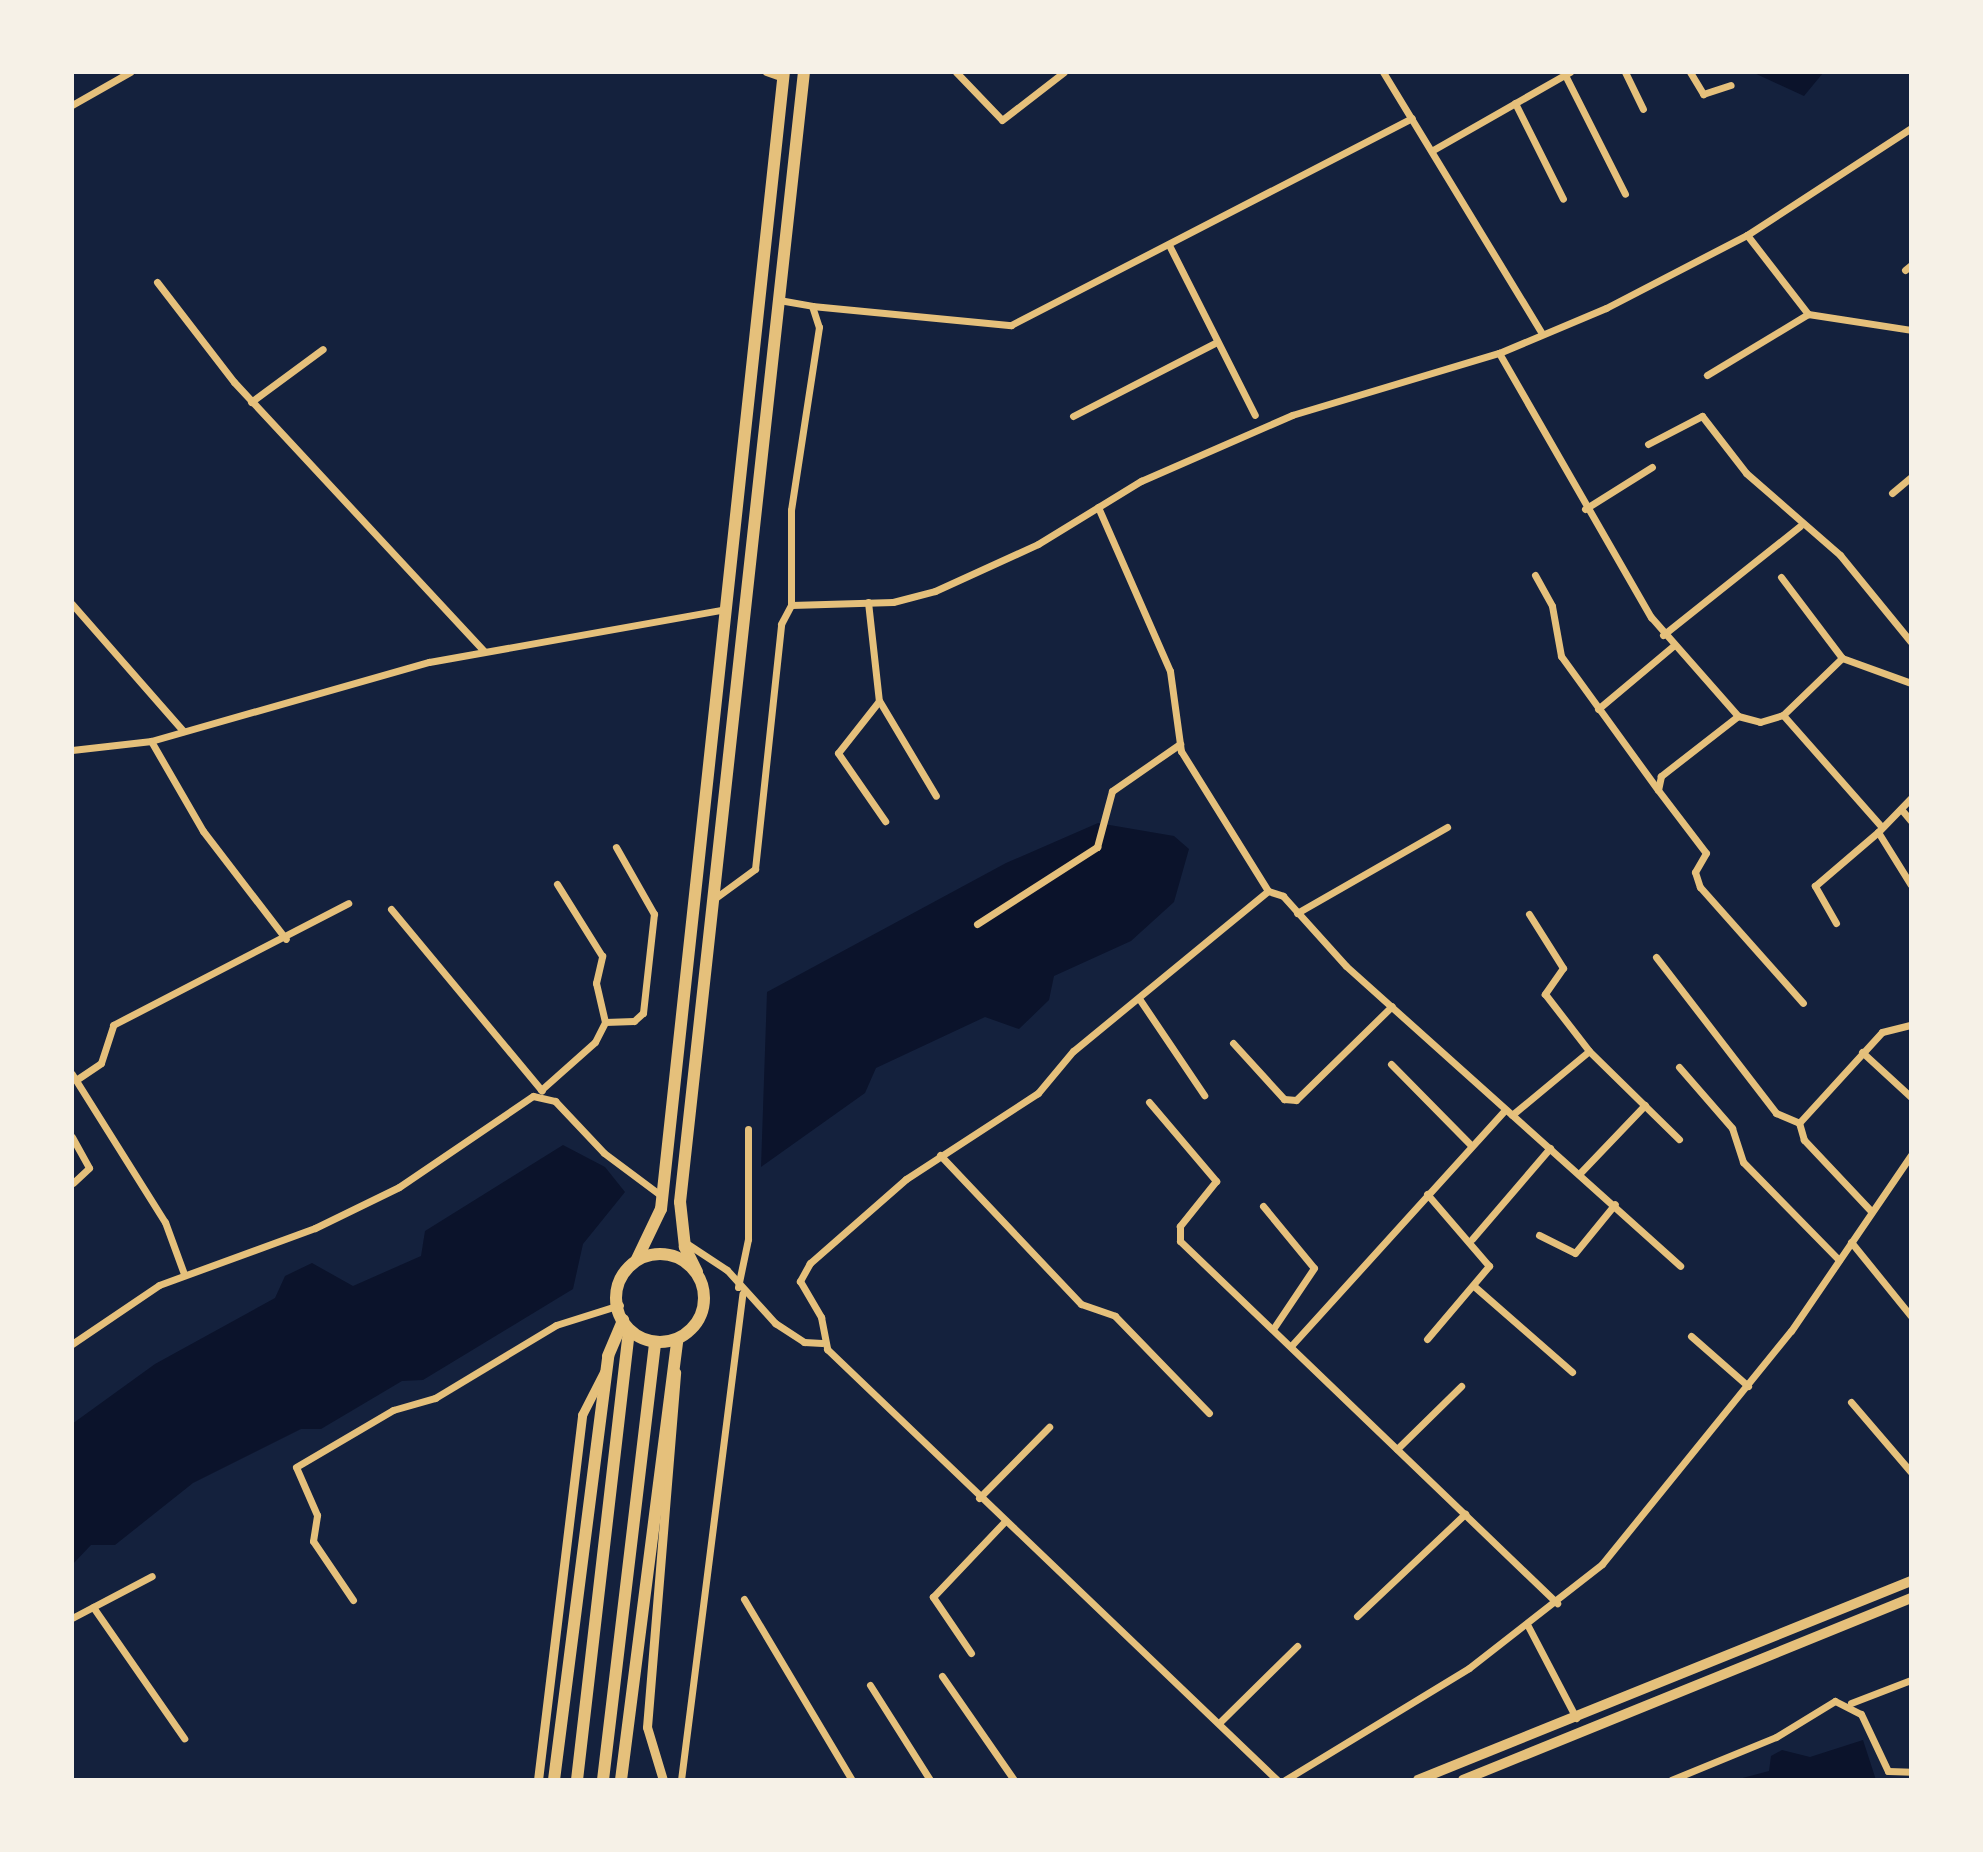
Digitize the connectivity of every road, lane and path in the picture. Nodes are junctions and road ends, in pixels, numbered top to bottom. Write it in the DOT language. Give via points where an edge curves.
graph roads {
  1 [pos="130,72"];
  2 [pos="766,72"];
  3 [pos="804,72"];
  4 [pos="956,72"];
  5 [pos="1064,72"];
  6 [pos="1383,72"];
  7 [pos="1625,72"];
  8 [pos="1690,72"];
  9 [pos="1568,74"];
  10 [pos="784,75"];
  11 [pos="1731,85"];
  12 [pos="1515,103"];
  13 [pos="72,105"];
  14 [pos="1643,109"];
  15 [pos="1412,118"];
  16 [pos="1911,128"];
  17 [pos="1433,150"];
  18 [pos="1625,194"];
  19 [pos="1563,199"];
  20 [pos="1747,235"];
  21 [pos="1170,247"];
  22 [pos="157,282"];
  23 [pos="779,300"];
  24 [pos="812,306"];
  25 [pos="1808,314"];
  26 [pos="1911,330"];
  27 [pos="1542,334"];
  28 [pos="1217,342"];
  29 [pos="323,349"];
  30 [pos="1499,353"];
  31 [pos="1707,375"];
  32 [pos="251,402"];
  33 [pos="1255,415"];
  34 [pos="1073,416"];
  35 [pos="1648,444"];
  36 [pos="1652,467"];
  37 [pos="1911,477"];
  38 [pos="1892,493"];
  39 [pos="1098,507"];
  40 [pos="1585,509"];
  41 [pos="1800,526"];
  42 [pos="1535,575"];
  43 [pos="1781,577"];
  44 [pos="868,602"];
  45 [pos="72,604"];
  46 [pos="791,605"];
  47 [pos="721,610"];
  48 [pos="1663,635"];
  49 [pos="1911,642"];
  50 [pos="1672,647"];
  51 [pos="484,651"];
  52 [pos="1842,658"];
  53 [pos="1911,683"];
  54 [pos="879,701"];
  55 [pos="1598,709"];
  56 [pos="1783,715"];
  57 [pos="1738,716"];
  58 [pos="183,731"];
  59 [pos="151,741"];
  60 [pos="1180,744"];
  61 [pos="72,750"];
  62 [pos="1658,790"];
  63 [pos="936,796"];
  64 [pos="1911,798"];
  65 [pos="1901,809"];
  66 [pos="885,821"];
  67 [pos="1911,821"];
  68 [pos="1447,827"];
  69 [pos="1880,829"];
  70 [pos="616,847"];
  71 [pos="557,884"];
  72 [pos="1911,885"];
  73 [pos="1268,891"];
  74 [pos="714,899"];
  75 [pos="348,903"];
  76 [pos="391,909"];
  77 [pos="1297,913"];
  78 [pos="1529,914"];
  79 [pos="1836,923"];
  80 [pos="977,924"];
  81 [pos="286,939"];
  82 [pos="1656,957"];
  83 [pos="1140,1000"];
  84 [pos="1803,1003"];
  85 [pos="1392,1006"];
  86 [pos="605,1022"];
  87 [pos="1911,1025"];
  88 [pos="1233,1043"];
  89 [pos="1589,1051"];
  90 [pos="1862,1052"];
  91 [pos="1391,1064"];
  92 [pos="1679,1067"];
  93 [pos="74,1077"];
  94 [pos="544,1093"];
  95 [pos="1204,1095"];
  96 [pos="1911,1097"];
  97 [pos="1149,1102"];
  98 [pos="1645,1105"];
  99 [pos="1509,1112"];
  100 [pos="1799,1123"];
  101 [pos="748,1129"];
  102 [pos="72,1137"];
  103 [pos="1679,1139"];
  104 [pos="1471,1145"];
  105 [pos="1550,1148"];
  106 [pos="940,1155"];
  107 [pos="1911,1155"];
  108 [pos="1580,1173"];
  109 [pos="73,1183"];
  110 [pos="1427,1194"];
  111 [pos="663,1197"];
  112 [pos="1615,1204"];
  113 [pos="1263,1206"];
  114 [pos="1871,1211"];
  115 [pos="1539,1235"];
  116 [pos="1472,1239"];
  117 [pos="684,1242"];
  118 [pos="1851,1242"];
  119 [pos="637,1259"];
  120 [pos="1839,1260"];
  121 [pos="1680,1266"];
  122 [pos="697,1272"];
  123 [pos="184,1274"];
  124 [pos="1475,1287"];
  125 [pos="740,1290"];
  126 [pos="620,1305"];
  127 [pos="1911,1316"];
  128 [pos="623,1320"];
  129 [pos="1273,1329"];
  130 [pos="629,1332"];
  131 [pos="1691,1336"];
  132 [pos="1427,1339"];
  133 [pos="677,1340"];
  134 [pos="822,1343"];
  135 [pos="72,1344"];
  136 [pos="655,1345"];
  137 [pos="1291,1346"];
  138 [pos="674,1365"];
  139 [pos="607,1368"];
  140 [pos="1572,1372"];
  141 [pos="1461,1386"];
  142 [pos="1748,1386"];
  143 [pos="1851,1402"];
  144 [pos="1209,1413"];
  145 [pos="1049,1427"];
  146 [pos="1397,1449"];
  147 [pos="1911,1472"];
  148 [pos="979,1498"];
  149 [pos="1465,1514"];
  150 [pos="1005,1521"];
  151 [pos="152,1576"];
  152 [pos="1911,1581"];
  153 [pos="1911,1598"];
  154 [pos="744,1599"];
  155 [pos="353,1600"];
  156 [pos="1557,1603"];
  157 [pos="93,1607"];
  158 [pos="1357,1616"];
  159 [pos="72,1618"];
  160 [pos="1528,1626"];
  161 [pos="1297,1646"];
  162 [pos="971,1653"];
  163 [pos="942,1676"];
  164 [pos="1911,1680"];
  165 [pos="870,1685"];
  166 [pos="1851,1703"];
  167 [pos="1576,1718"];
  168 [pos="1221,1721"];
  169 [pos="184,1738"];
  170 [pos="1911,1772"];
  171 [pos="538,1780"];
  172 [pos="554,1780"];
  173 [pos="577,1780"];
  174 [pos="603,1780"];
  175 [pos="621,1780"];
  176 [pos="663,1780"];
  177 [pos="681,1780"];
  178 [pos="852,1780"];
  179 [pos="930,1780"];
  180 [pos="1014,1780"];
  181 [pos="1277,1780"];
  182 [pos="1285,1780"];
  183 [pos="1418,1780"];
  184 [pos="1463,1780"];
  185 [pos="1671,1780"];
  1 -- 13 [label="street"];
  2 -- 10 [label="street"];
  3 -- 23 [label="highway"];
  4 -- 5 [label="street" via="1002,120"];
  6 -- 15 [label="street"];
  7 -- 14 [label="street"];
  8 -- 11 [label="street" via="1703,94"];
  9 -- 12 [label="street"];
  9 -- 18 [label="street"];
  10 -- 47 [label="highway"];
  12 -- 17 [label="street"];
  12 -- 19 [label="street"];
  15 -- 17 [label="street"];
  15 -- 21 [label="street"];
  16 -- 20 [label="street"];
  17 -- 27 [label="street"];
  20 -- 25 [label="street"];
  20 -- 27 [label="street"];
  21 -- 24 [label="street" via="1011,325"];
  21 -- 28 [label="street"];
  22 -- 32 [label="street"];
  23 -- 24 [label="street"];
  23 -- 74 [label="highway"];
  24 -- 46 [label="street" via="819,327 791,510"];
  25 -- 26 [label="street"];
  25 -- 31 [label="street"];
  27 -- 30 [label="street"];
  28 -- 33 [label="street"];
  28 -- 34 [label="street"];
  29 -- 32 [label="street"];
  30 -- 39 [label="street" via="1292,415"];
  30 -- 40 [label="street"];
  32 -- 51 [label="street"];
  35 -- 41 [label="street" via="1702,416"];
  36 -- 40 [label="street"];
  37 -- 38 [label="street"];
  39 -- 44 [label="street" via="935,591"];
  39 -- 60 [label="street" via="1170,671"];
  40 -- 48 [label="street"];
  41 -- 48 [label="street"];
  41 -- 49 [label="street" via="1840,555"];
  42 -- 55 [label="street" via="1552,606 1555,645"];
  43 -- 52 [label="street"];
  44 -- 46 [label="street"];
  44 -- 54 [label="street"];
  45 -- 58 [label="street"];
  46 -- 74 [label="street" via="781,624 755,869"];
  47 -- 51 [label="street"];
  47 -- 111 [label="highway"];
  48 -- 50 [label="street"];
  50 -- 55 [label="street"];
  50 -- 57 [label="street"];
  51 -- 58 [label="street"];
  52 -- 53 [label="street"];
  52 -- 56 [label="street"];
  54 -- 63 [label="street"];
  54 -- 66 [label="street" via="838,753"];
  55 -- 62 [label="street"];
  56 -- 57 [label="street" via="1760,722"];
  56 -- 69 [label="street"];
  57 -- 62 [label="street" via="1661,776"];
  58 -- 59 [label="street"];
  59 -- 61 [label="street"];
  59 -- 81 [label="street" via="203,831"];
  60 -- 73 [label="street"];
  60 -- 80 [label="street" via="1112,791 1097,847"];
  62 -- 84 [label="street" via="1706,853 1695,872 1700,887"];
  64 -- 65 [label="street"];
  65 -- 67 [label="street"];
  65 -- 69 [label="street"];
  68 -- 77 [label="street"];
  69 -- 72 [label="street"];
  69 -- 79 [label="street" via="1815,886"];
  70 -- 86 [label="street" via="654,914 643,1013 634,1021"];
  71 -- 86 [label="street" via="602,956 596,983"];
  73 -- 77 [label="street"];
  73 -- 83 [label="street"];
  74 -- 117 [label="highway" via="680,1202"];
  75 -- 81 [label="street"];
  76 -- 94 [label="street"];
  77 -- 85 [label="street"];
  78 -- 89 [label="street" via="1563,968 1545,994"];
  81 -- 93 [label="street" via="113,1025 101,1063"];
  82 -- 100 [label="street" via="1776,1113"];
  83 -- 95 [label="street"];
  83 -- 106 [label="street" via="1073,1051 1038,1093"];
  85 -- 88 [label="street" via="1296,1100 1284,1099"];
  85 -- 99 [label="street"];
  86 -- 94 [label="street" via="595,1042"];
  87 -- 90 [label="street" via="1904,1032 1887,1028"];
  89 -- 98 [label="street"];
  89 -- 99 [label="street"];
  90 -- 96 [label="street"];
  90 -- 100 [label="street"];
  91 -- 104 [label="street"];
  92 -- 120 [label="street" via="1732,1128 1743,1162"];
  93 -- 123 [label="street" via="165,1222"];
  94 -- 111 [label="street"];
  94 -- 123 [label="street" via="516,1106 399,1187 315,1228"];
  97 -- 129 [label="street" via="1216,1181 1180,1226 1180,1241"];
  98 -- 103 [label="street"];
  98 -- 108 [label="street"];
  99 -- 104 [label="street"];
  99 -- 105 [label="street"];
  100 -- 114 [label="street" via="1804,1140"];
  101 -- 125 [label="street" via="748,1239"];
  102 -- 109 [label="street" via="89,1168"];
  104 -- 110 [label="street"];
  105 -- 108 [label="street"];
  105 -- 116 [label="street"];
  106 -- 134 [label="street" via="800,1276 821,1317"];
  106 -- 144 [label="street" via="1081,1304 1115,1316"];
  107 -- 114 [label="street"];
  108 -- 112 [label="street"];
  110 -- 116 [label="street"];
  110 -- 137 [label="street"];
  111 -- 119 [label="highway" via="649,1245"];
  112 -- 115 [label="street" via="1575,1253"];
  112 -- 121 [label="street"];
  113 -- 129 [label="street" via="1314,1268"];
  114 -- 118 [label="street"];
  116 -- 124 [label="street" via="1489,1266"];
  117 -- 122 [label="highway"];
  117 -- 125 [label="street" via="727,1270"];
  118 -- 120 [label="street"];
  118 -- 127 [label="street"];
  119 -- 122 [label="highway" via="671,1253"];
  119 -- 126 [label="highway" via="618,1286"];
  120 -- 142 [label="street"];
  122 -- 133 [label="highway" via="700,1311"];
  123 -- 135 [label="street" via="131,1299"];
  124 -- 132 [label="street"];
  124 -- 140 [label="street"];
  125 -- 134 [label="street" via="804,1342"];
  125 -- 177 [label="street"];
  126 -- 128 [label="highway"];
  126 -- 155 [label="street" via="556,1325 435,1398 382,1415 296,1467 317,1515 313,1541"];
  128 -- 130 [label="highway"];
  128 -- 139 [label="highway"];
  129 -- 137 [label="street"];
  130 -- 136 [label="highway"];
  130 -- 173 [label="highway"];
  131 -- 142 [label="street"];
  133 -- 136 [label="highway"];
  133 -- 138 [label="highway"];
  134 -- 148 [label="street"];
  136 -- 174 [label="highway"];
  137 -- 146 [label="street"];
  138 -- 175 [label="highway"];
  138 -- 176 [label="street" via="677,1405 647,1727"];
  139 -- 171 [label="street" via="582,1415"];
  139 -- 172 [label="highway"];
  141 -- 146 [label="street"];
  142 -- 156 [label="street" via="1635,1529"];
  143 -- 147 [label="street"];
  145 -- 148 [label="street"];
  146 -- 149 [label="street"];
  148 -- 150 [label="street"];
  149 -- 156 [label="street"];
  149 -- 158 [label="street"];
  150 -- 162 [label="street" via="933,1597"];
  150 -- 168 [label="street"];
  151 -- 157 [label="street"];
  152 -- 167 [label="main road"];
  153 -- 184 [label="main road"];
  154 -- 178 [label="street"];
  156 -- 160 [label="street"];
  157 -- 159 [label="street"];
  157 -- 169 [label="street"];
  160 -- 167 [label="street"];
  160 -- 182 [label="street"];
  161 -- 168 [label="street"];
  163 -- 180 [label="street"];
  164 -- 166 [label="street"];
  165 -- 179 [label="street"];
  166 -- 170 [label="street" via="1888,1771"];
  166 -- 185 [label="street" via="1822,1706 1776,1737"];
  167 -- 183 [label="main road"];
  168 -- 181 [label="street"];
}
